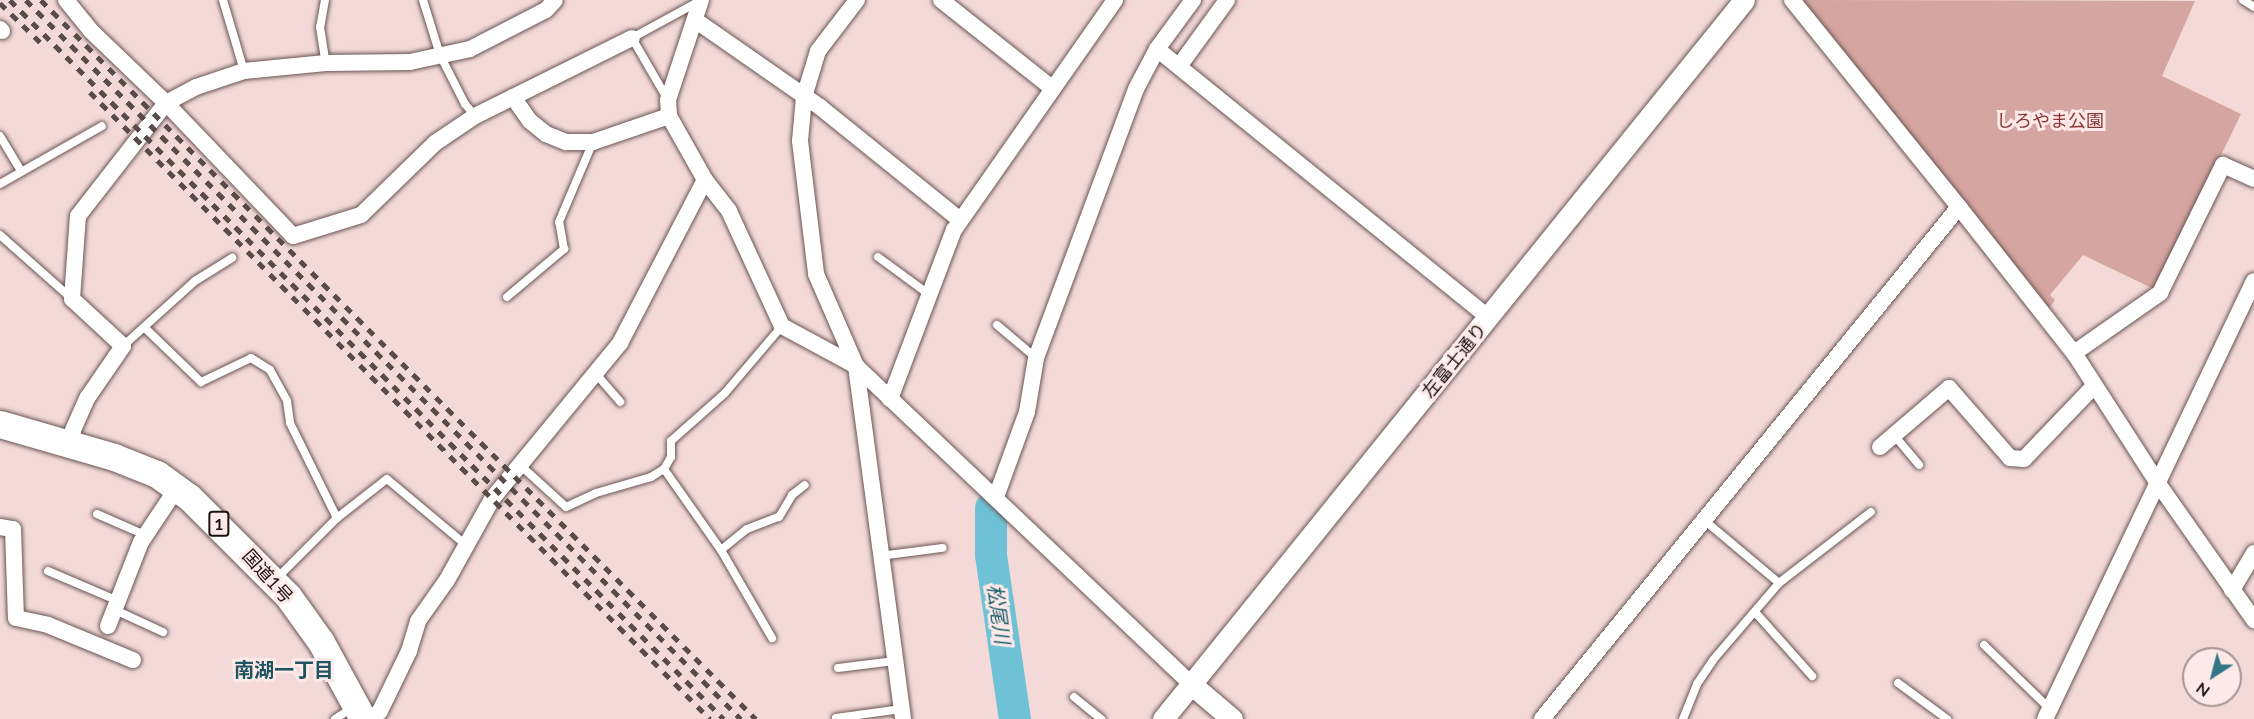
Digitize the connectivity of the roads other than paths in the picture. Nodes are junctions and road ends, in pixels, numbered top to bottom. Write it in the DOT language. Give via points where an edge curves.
graph roads {
  1 [pos="66,0"];
  2 [pos="223,0"];
  3 [pos="325,0"];
  4 [pos="423,0"];
  5 [pos="555,0"];
  6 [pos="701,0"];
  7 [pos="857,0"];
  8 [pos="941,0"];
  9 [pos="1114,0"];
  10 [pos="1193,0"];
  11 [pos="1227,0"];
  12 [pos="1744,0"];
  13 [pos="1792,0"];
  14 [pos="2243,0"];
  15 [pos="2254,7"];
  16 [pos="695,20"];
  17 [pos="632,38"];
  18 [pos="1157,49"];
  19 [pos="440,55"];
  20 [pos="326,63"];
  21 [pos="1180,65"];
  22 [pos="244,71"];
  23 [pos="1052,88"];
  24 [pos="513,97"];
  25 [pos="804,97"];
  26 [pos="166,103"];
  27 [pos="669,108"];
  28 [pos="475,116"];
  29 [pos="102,126"];
  30 [pos="0,136"];
  31 [pos="593,142"];
  32 [pos="21,171"];
  33 [pos="2254,179"];
  34 [pos="705,180"];
  35 [pos="0,184"];
  36 [pos="1959,207"];
  37 [pos="960,220"];
  38 [pos="0,235"];
  39 [pos="878,257"];
  40 [pos="232,258"];
  41 [pos="2254,281"];
  42 [pos="930,295"];
  43 [pos="507,297"];
  44 [pos="72,299"];
  45 [pos="1488,317"];
  46 [pos="997,325"];
  47 [pos="782,326"];
  48 [pos="145,328"];
  49 [pos="123,346"];
  50 [pos="2074,352"];
  51 [pos="1036,358"];
  52 [pos="856,366"];
  53 [pos="596,374"];
  54 [pos="2094,386"];
  55 [pos="890,399"];
  56 [pos="620,402"];
  57 [pos="0,424"];
  58 [pos="1894,435"];
  59 [pos="71,445"];
  60 [pos="1880,447"];
  61 [pos="520,465"];
  62 [pos="1919,465"];
  63 [pos="664,469"];
  64 [pos="2157,482"];
  65 [pos="805,484"];
  66 [pos="177,488"];
  67 [pos="996,497"];
  68 [pos="1871,512"];
  69 [pos="98,514"];
  70 [pos="337,518"];
  71 [pos="1704,520"];
  72 [pos="0,527"];
  73 [pos="145,535"];
  74 [pos="467,546"];
  75 [pos="942,548"];
  76 [pos="721,550"];
  77 [pos="2254,553"];
  78 [pos="880,556"];
  79 [pos="48,571"];
  80 [pos="274,581"];
  81 [pos="1779,583"];
  82 [pos="2232,590"];
  83 [pos="117,605"];
  84 [pos="1755,612"];
  85 [pos="2254,620"];
  86 [pos="108,626"];
  87 [pos="163,632"];
  88 [pos="772,638"];
  89 [pos="1984,645"];
  90 [pos="133,660"];
  91 [pos="895,661"];
  92 [pos="838,668"];
  93 [pos="1812,676"];
  94 [pos="1898,683"];
  95 [pos="1191,684"];
  96 [pos="1074,698"];
  97 [pos="902,714"];
  98 [pos="2047,714"];
  99 [pos="356,715"];
  100 [pos="836,718"];
  101 [pos="1101,719"];
  102 [pos="1163,719"];
  103 [pos="1232,719"];
  104 [pos="1542,719"];
  105 [pos="1683,719"];
  106 [pos="1947,719"];
  1 -- 26 [label="street" via="90,30"];
  2 -- 22 [label="lane"];
  3 -- 20 [label="lane" via="320,27"];
  4 -- 19 [label="lane"];
  5 -- 19 [label="street" via="546,10 498,37"];
  6 -- 16 [label="street"];
  6 -- 17 [label="lane"];
  7 -- 25 [label="street" via="818,51"];
  8 -- 23 [label="street"];
  9 -- 23 [label="street"];
  10 -- 18 [label="street"];
  11 -- 21 [label="street"];
  12 -- 45 [label="street, 左富士通り"];
  13 -- 36 [label="street"];
  14 -- 15 [label="lane"];
  16 -- 25 [label="street"];
  16 -- 27 [label="street"];
  17 -- 24 [label="street"];
  17 -- 27 [label="lane"];
  18 -- 21 [label="street"];
  18 -- 51 [label="street" via="1136,89"];
  19 -- 20 [label="street" via="410,62"];
  19 -- 28 [label="lane"];
  20 -- 22 [label="street"];
  21 -- 45 [label="street"];
  22 -- 26 [label="street" via="196,87"];
  23 -- 37 [label="street"];
  24 -- 28 [label="street"];
  24 -- 31 [label="street" via="546,134 566,142"];
  25 -- 37 [label="street"];
  25 -- 52 [label="street" via="800,141 816,274"];
  26 -- 28 [label="street" via="293,236 361,215 435,143"];
  26 -- 44 [label="street" via="78,216"];
  27 -- 31 [label="street"];
  27 -- 34 [label="street"];
  29 -- 32 [label="lane"];
  30 -- 32 [label="lane"];
  31 -- 43 [label="lane" via="559,222 564,249"];
  32 -- 35 [label="lane"];
  33 -- 50 [label="street" via="2223,165 2160,293"];
  34 -- 47 [label="street" via="729,211"];
  34 -- 53 [label="street" via="620,343"];
  36 -- 50 [label="street"];
  36 -- 71 [label="street"];
  37 -- 42 [label="street"];
  38 -- 44 [label="lane"];
  39 -- 42 [label="lane"];
  40 -- 48 [label="lane" via="195,281"];
  41 -- 64 [label="street"];
  42 -- 55 [label="street"];
  44 -- 49 [label="street"];
  45 -- 95 [label="street, 左富士通り"];
  46 -- 51 [label="lane"];
  47 -- 52 [label="street"];
  47 -- 63 [label="lane" via="725,393 671,441 671,457"];
  48 -- 49 [label="lane"];
  48 -- 70 [label="lane" via="201,382 252,358 270,370 284,392 290,423"];
  49 -- 59 [label="street" via="88,397 73,430"];
  50 -- 54 [label="street"];
  51 -- 67 [label="street" via="1027,412"];
  52 -- 55 [label="street"];
  52 -- 78 [label="street"];
  53 -- 56 [label="lane"];
  53 -- 61 [label="street"];
  54 -- 58 [label="street" via="2024,459 2010,458 1949,388"];
  54 -- 64 [label="street"];
  55 -- 67 [label="street"];
  57 -- 59 [label="highway, 国道1号 / 1"];
  58 -- 60 [label="street"];
  58 -- 62 [label="lane"];
  59 -- 66 [label="highway, 国道1号 / 1" via="157,474"];
  61 -- 63 [label="lane" via="566,507"];
  61 -- 74 [label="street" via="492,499"];
  63 -- 76 [label="lane"];
  64 -- 82 [label="street"];
  64 -- 98 [label="street"];
  65 -- 76 [label="lane" via="792,495 779,517 747,529"];
  66 -- 73 [label="street"];
  66 -- 80 [label="highway, 国道1号 / 1"];
  67 -- 95 [label="street"];
  68 -- 81 [label="lane"];
  69 -- 73 [label="lane"];
  70 -- 74 [label="lane" via="387,478"];
  70 -- 80 [label="lane"];
  71 -- 81 [label="lane"];
  71 -- 104 [label="street"];
  72 -- 90 [label="street" via="13,529 16,618 48,625"];
  73 -- 83 [label="street"];
  74 -- 99 [label="street" via="418,621 380,711"];
  75 -- 78 [label="lane"];
  76 -- 88 [label="lane"];
  77 -- 82 [label="street"];
  78 -- 91 [label="street"];
  79 -- 83 [label="lane"];
  80 -- 99 [label="highway, 国道1号 / 1" via="321,642"];
  81 -- 84 [label="lane"];
  82 -- 85 [label="street"];
  83 -- 86 [label="street"];
  83 -- 87 [label="lane"];
  84 -- 93 [label="lane"];
  84 -- 105 [label="lane" via="1707,668"];
  89 -- 98 [label="lane"];
  91 -- 92 [label="lane"];
  91 -- 97 [label="street"];
  94 -- 106 [label="lane"];
  95 -- 102 [label="street, 左富士通り"];
  95 -- 103 [label="street"];
  96 -- 101 [label="lane"];
  97 -- 100 [label="lane"];
}
